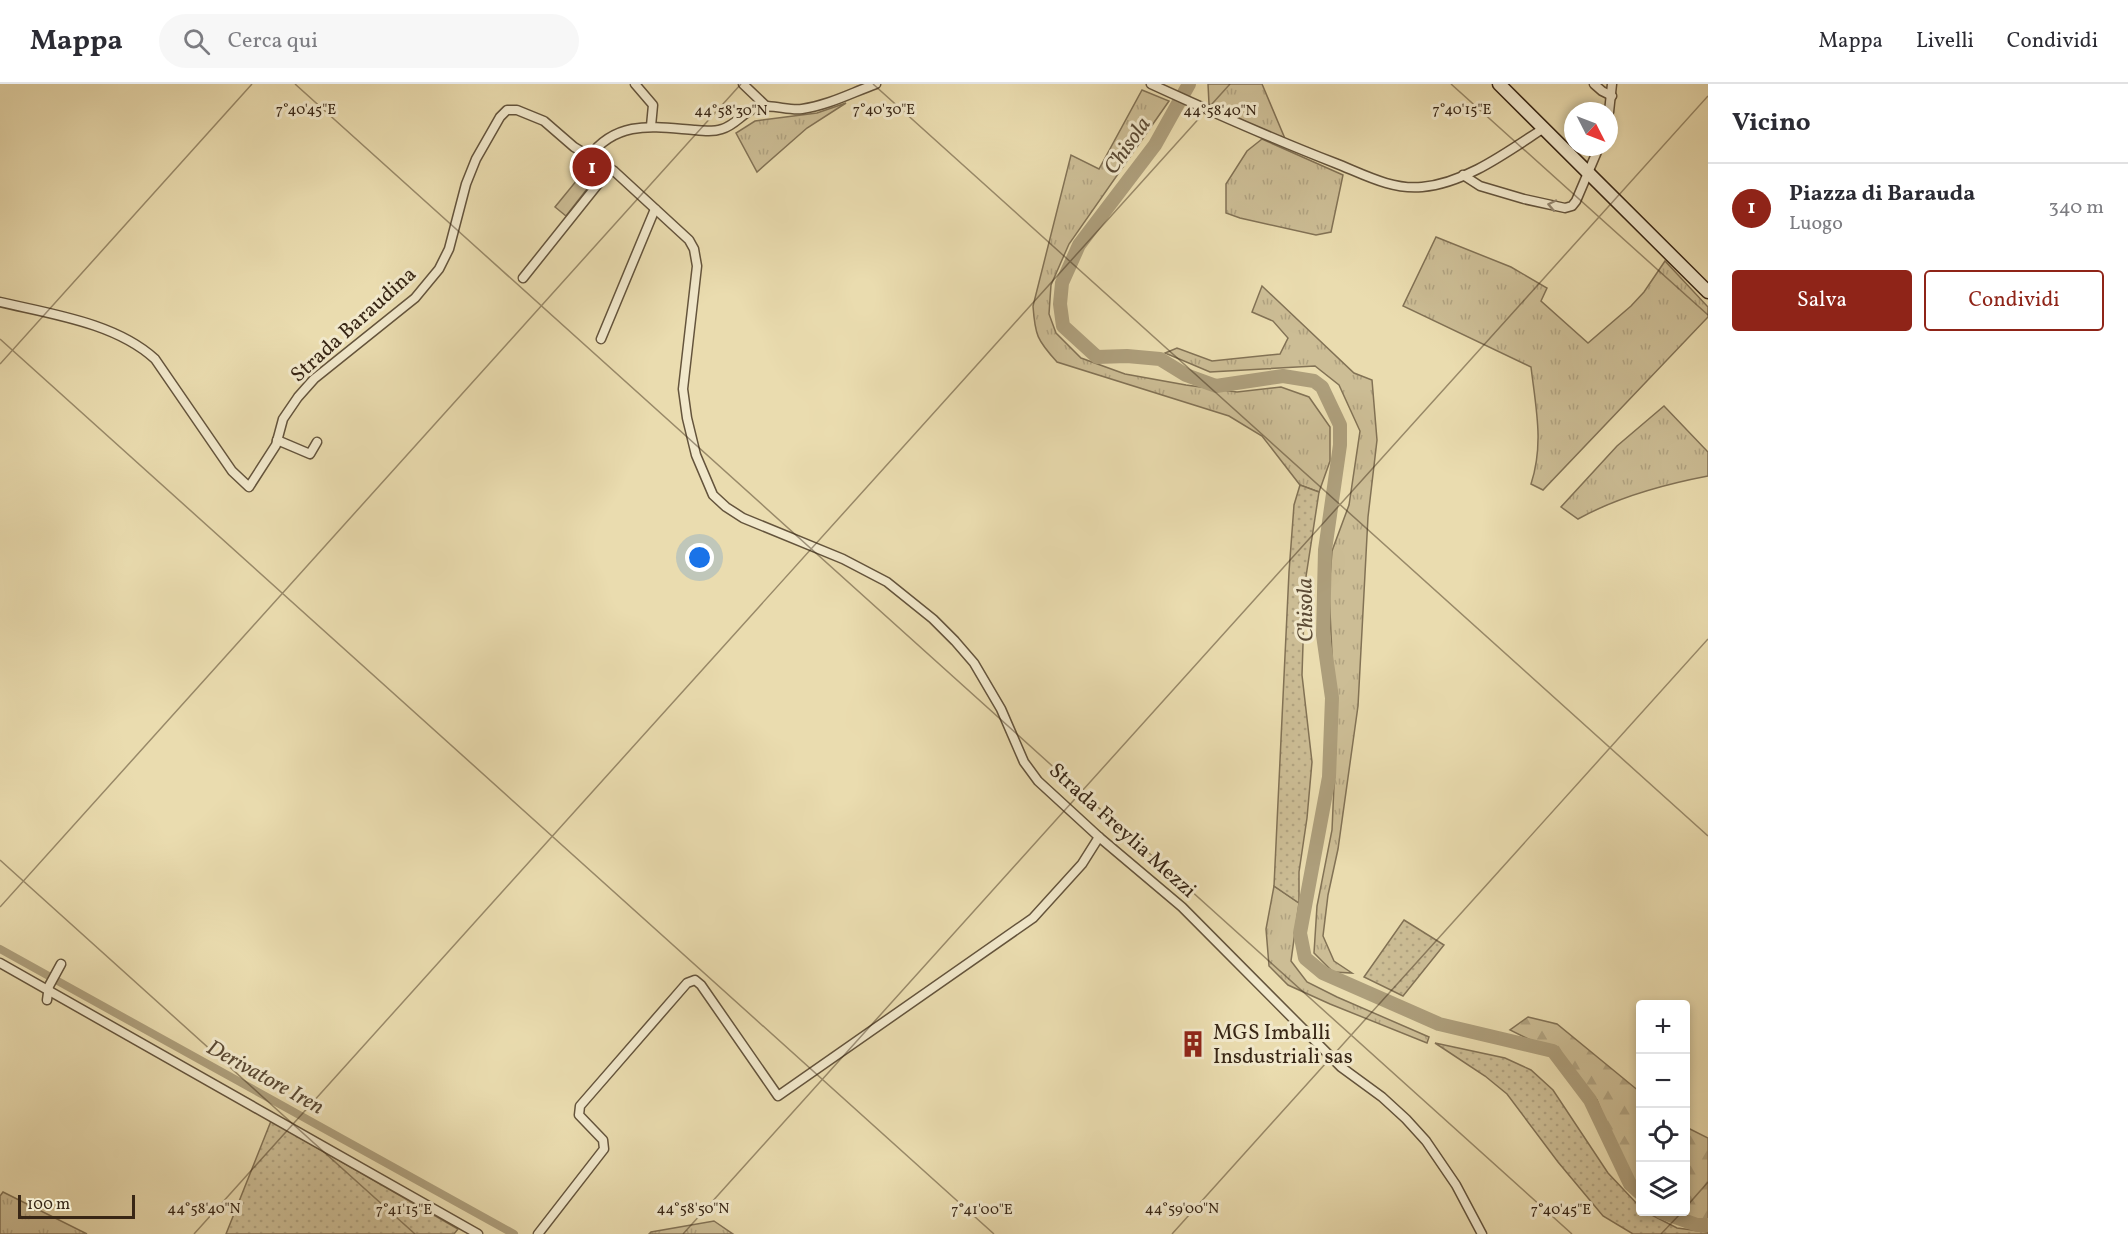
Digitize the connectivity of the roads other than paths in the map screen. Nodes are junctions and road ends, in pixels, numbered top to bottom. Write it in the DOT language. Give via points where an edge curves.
graph roads {
  1 [pos="635,84"];
  2 [pos="742,84"];
  3 [pos="876,84"];
  4 [pos="1151,84"];
  5 [pos="1499,84"];
  6 [pos="1594,84"];
  7 [pos="1612,84"];
  8 [pos="1612,96"];
  9 [pos="1611,102"];
  10 [pos="766,106"];
  11 [pos="651,126"];
  12 [pos="1544,128"];
  13 [pos="1596,156"];
  14 [pos="589,157"];
  15 [pos="610,169"];
  16 [pos="1589,173"];
  17 [pos="1463,176"];
  18 [pos="655,209"];
  19 [pos="523,278"];
  20 [pos="1708,292"];
  21 [pos="0,302"];
  22 [pos="601,339"];
  23 [pos="277,440"];
  24 [pos="317,442"];
  25 [pos="1099,837"];
  26 [pos="0,963"];
  27 [pos="61,964"];
  28 [pos="48,992"];
  29 [pos="538,1233"];
  30 [pos="478,1234"];
  31 [pos="1482,1234"];
  1 -- 11 [label="street" via="653,105"];
  2 -- 10 [label="street"];
  3 -- 10 [label="street" via="828,104 799,110"];
  4 -- 17 [label="street" via="1396,188 1423,187"];
  5 -- 12 [label="main road"];
  6 -- 8 [label="street"];
  7 -- 8 [label="street"];
  8 -- 9 [label="street"];
  10 -- 11 [label="street" via="713,131"];
  11 -- 14 [label="street" via="611,137"];
  12 -- 16 [label="main road"];
  12 -- 17 [label="street"];
  13 -- 16 [label="street"];
  14 -- 15 [label="street, Strada Freylia Mezzi"];
  14 -- 23 [label="street, Strada Baraudina" via="544,121 507,110 476,159 449,249 439,268 416,298 314,379 283,419"];
  15 -- 18 [label="street, Strada Freylia Mezzi"];
  15 -- 19 [label="street"];
  16 -- 17 [label="street, one-way" via="1576,201 1565,208 1480,186"];
  16 -- 20 [label="main road"];
  18 -- 22 [label="street"];
  18 -- 25 [label="street, Strada Freylia Mezzi" via="694,249 697,266 683,389 696,455 713,495 743,518 843,559 887,582 926,612 974,663 1038,782"];
  21 -- 23 [label="street, Strada Baraudina" via="88,323 144,349 155,359 232,471 249,486"];
  23 -- 24 [label="street" via="310,454"];
  25 -- 29 [label="street" via="1082,864 1033,918 778,1096 701,985 695,980 687,983 580,1106 579,1115 603,1140 604,1149"];
  25 -- 31 [label="street, Strada Freylia Mezzi" via="1182,907 1341,1067 1407,1119 1456,1185"];
  26 -- 28 [label="street"];
  27 -- 28 [label="street"];
  28 -- 30 [label="street"];
}
